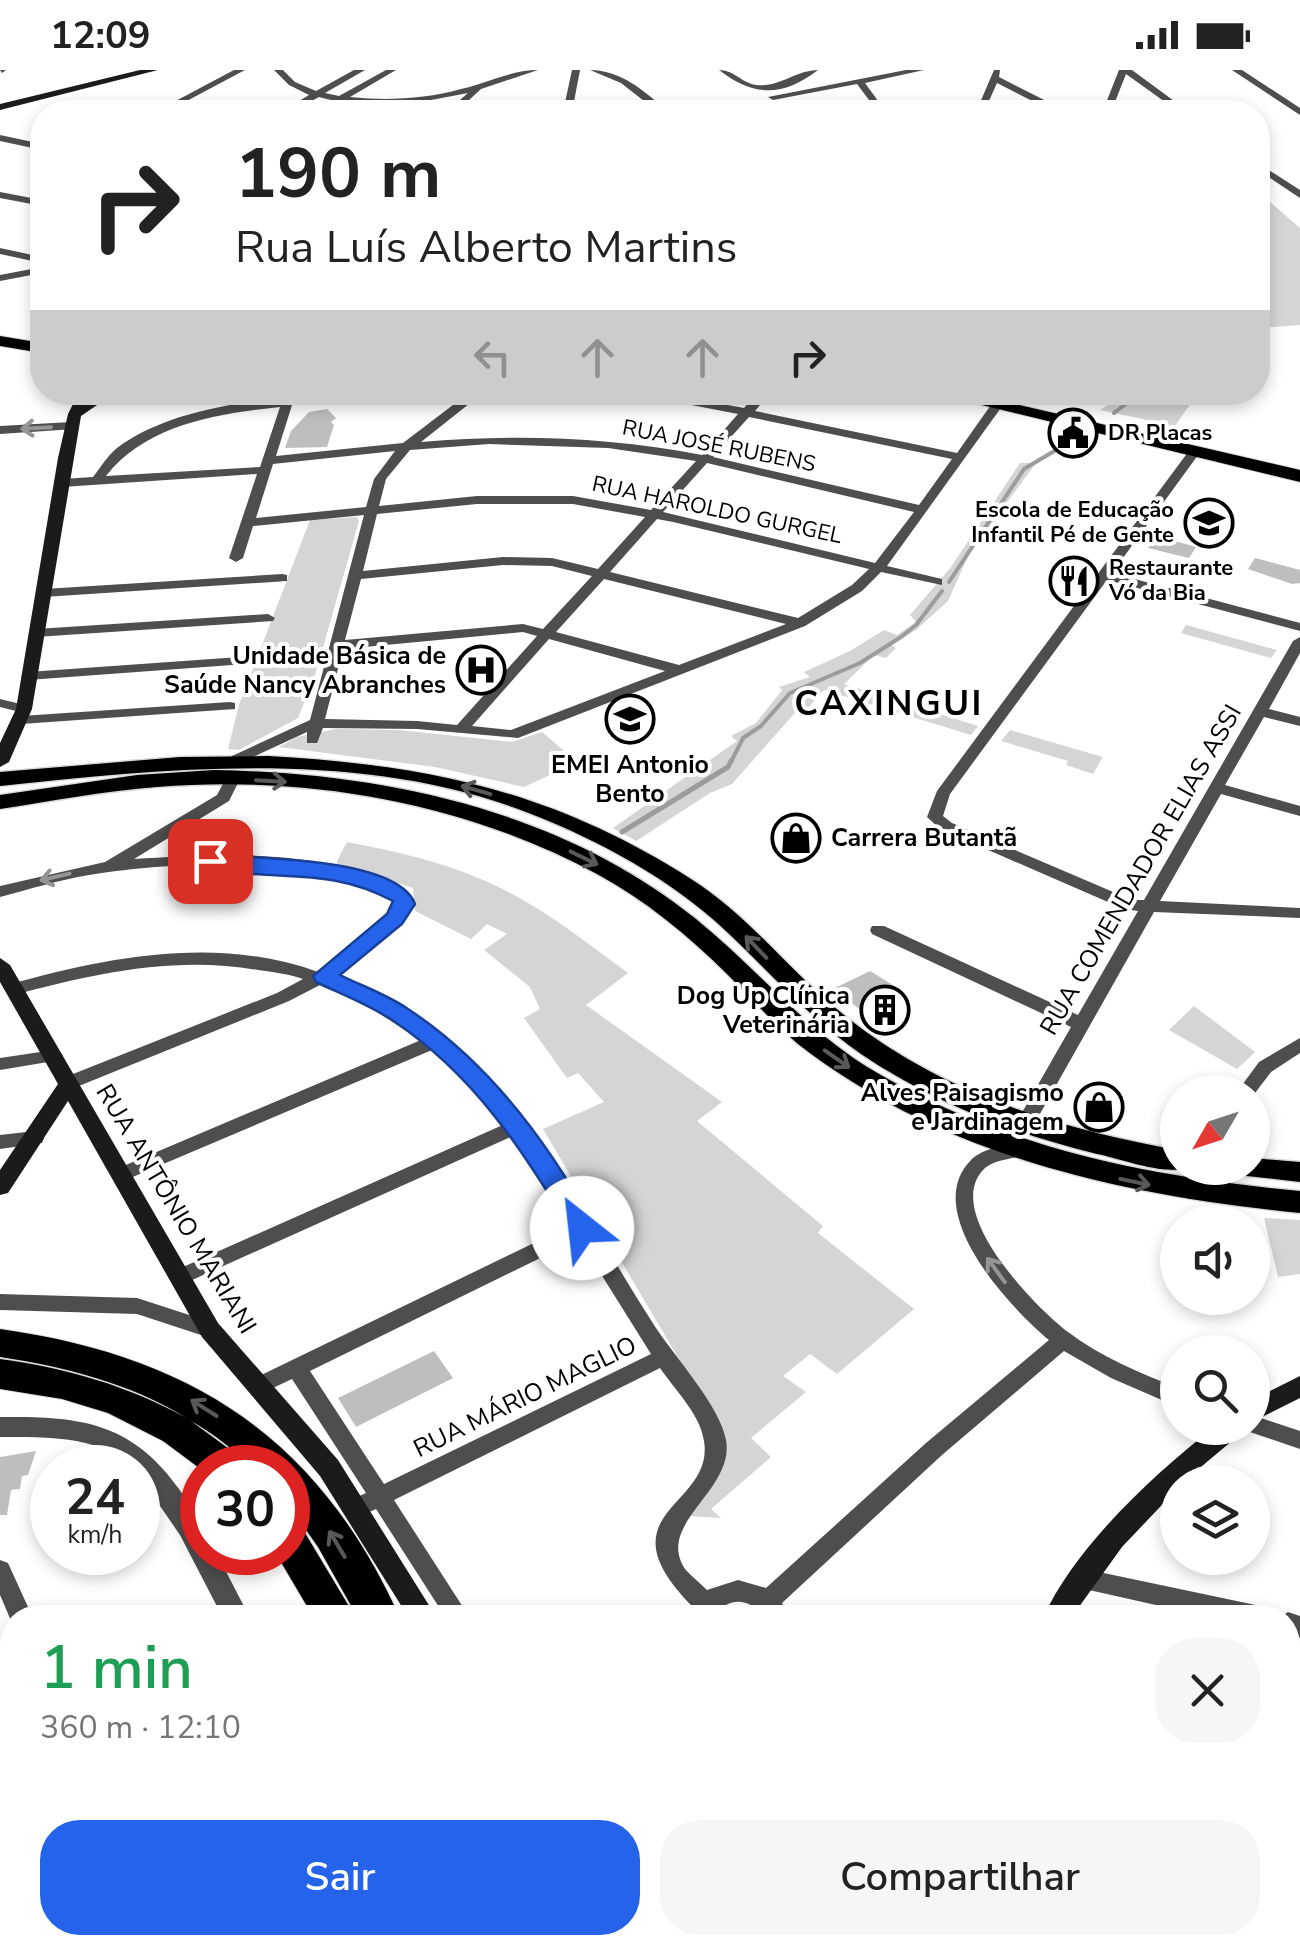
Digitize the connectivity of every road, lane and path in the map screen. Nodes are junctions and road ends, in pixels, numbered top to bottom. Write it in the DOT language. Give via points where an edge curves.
graph roads {
  1 [pos="153,70"];
  2 [pos="242,70"];
  3 [pos="278,70"];
  4 [pos="361,70"];
  5 [pos="392,70"];
  6 [pos="534,70"];
  7 [pos="579,70"];
  8 [pos="594,70"];
  9 [pos="723,70"];
  10 [pos="772,70"];
  11 [pos="814,70"];
  12 [pos="920,70"];
  13 [pos="1125,70"];
  14 [pos="1236,70"];
  15 [pos="996,74"];
  16 [pos="861,83"];
  17 [pos="481,86"];
  18 [pos="1116,86"];
  19 [pos="772,89"];
  20 [pos="1157,92"];
  21 [pos="318,94"];
  22 [pos="342,99"];
  23 [pos="183,100"];
  24 [pos="307,100"];
  25 [pos="465,100"];
  26 [pos="573,100"];
  27 [pos="648,100"];
  28 [pos="772,100"];
  29 [pos="873,100"];
  30 [pos="985,100"];
  31 [pos="1040,100"];
  32 [pos="1111,100"];
  33 [pos="1168,100"];
  34 [pos="0,107"];
  35 [pos="1300,112"];
  36 [pos="0,138"];
  37 [pos="30,144"];
  38 [pos="1270,175"];
  39 [pos="0,195"];
  40 [pos="1300,196"];
  41 [pos="30,201"];
  42 [pos="0,251"];
  43 [pos="30,260"];
  44 [pos="30,271"];
  45 [pos="0,278"];
  46 [pos="0,329"];
  47 [pos="30,334"];
  48 [pos="0,341"];
  49 [pos="30,346"];
  50 [pos="80,405"];
  51 [pos="93,405"];
  52 [pos="272,405"];
  53 [pos="285,405"];
  54 [pos="461,405"];
  55 [pos="706,405"];
  56 [pos="753,405"];
  57 [pos="987,405"];
  58 [pos="1014,405"];
  59 [pos="1019,405"];
  60 [pos="747,412"];
  61 [pos="73,420"];
  62 [pos="0,430"];
  63 [pos="402,450"];
  64 [pos="1195,451"];
  65 [pos="959,457"];
  66 [pos="703,460"];
  67 [pos="1300,464"];
  68 [pos="265,466"];
  69 [pos="1300,476"];
  70 [pos="97,480"];
  71 [pos="62,483"];
  72 [pos="372,510"];
  73 [pos="922,510"];
  74 [pos="654,514"];
  75 [pos="246,523"];
  76 [pos="236,558"];
  77 [pos="879,566"];
  78 [pos="602,572"];
  79 [pos="1105,575"];
  80 [pos="354,576"];
  81 [pos="282,578"];
  82 [pos="937,582"];
  83 [pos="44,594"];
  84 [pos="268,618"];
  85 [pos="800,623"];
  86 [pos="1300,627"];
  87 [pos="546,632"];
  88 [pos="36,633"];
  89 [pos="1300,641"];
  90 [pos="335,645"];
  91 [pos="254,660"];
  92 [pos="683,670"];
  93 [pos="28,676"];
  94 [pos="0,703"];
  95 [pos="230,706"];
  96 [pos="1260,711"];
  97 [pos="22,715"];
  98 [pos="1300,722"];
  99 [pos="460,730"];
  100 [pos="313,732"];
  101 [pos="0,762"];
  102 [pos="235,769"];
  103 [pos="0,780"];
  104 [pos="1218,788"];
  105 [pos="0,802"];
  106 [pos="1300,811"];
  107 [pos="110,866"];
  108 [pos="0,892"];
  109 [pos="1148,907"];
  110 [pos="1300,913"];
  111 [pos="878,930"];
  112 [pos="0,965"];
  113 [pos="324,976"];
  114 [pos="14,989"];
  115 [pos="1080,1024"];
  116 [pos="437,1041"];
  117 [pos="1300,1044"];
  118 [pos="54,1056"];
  119 [pos="0,1064"];
  120 [pos="1259,1075"];
  121 [pos="69,1083"];
  122 [pos="1025,1123"];
  123 [pos="518,1126"];
  124 [pos="35,1138"];
  125 [pos="0,1142"];
  126 [pos="1015,1151"];
  127 [pos="1160,1156"];
  128 [pos="1270,1170"];
  129 [pos="1300,1172"];
  130 [pos="121,1175"];
  131 [pos="0,1187"];
  132 [pos="1300,1202"];
  133 [pos="582,1228"];
  134 [pos="185,1286"];
  135 [pos="0,1302"];
  136 [pos="156,1309"];
  137 [pos="210,1330"];
  138 [pos="1063,1340"];
  139 [pos="0,1343"];
  140 [pos="664,1358"];
  141 [pos="296,1367"];
  142 [pos="0,1374"];
  143 [pos="258,1386"];
  144 [pos="1300,1386"];
  145 [pos="1160,1390"];
  146 [pos="1270,1402"];
  147 [pos="0,1427"];
  148 [pos="1270,1430"];
  149 [pos="1300,1440"];
  150 [pos="201,1445"];
  151 [pos="256,1445"];
  152 [pos="1208,1445"];
  153 [pos="367,1502"];
  154 [pos="310,1505"];
  155 [pos="0,1570"];
  156 [pos="310,1575"];
  157 [pos="1080,1578"];
  158 [pos="16,1605"];
  159 [pos="229,1605"];
  160 [pos="328,1605"];
  161 [pos="372,1605"];
  162 [pos="418,1605"];
  163 [pos="449,1605"];
  164 [pos="698,1605"];
  165 [pos="708,1605"];
  166 [pos="767,1605"];
  167 [pos="777,1605"];
  168 [pos="1064,1605"];
  169 [pos="1204,1605"];
  1 -- 34 [label="main road"];
  2 -- 23 [label="street"];
  3 -- 21 [label="street"];
  4 -- 21 [label="street"];
  5 -- 22 [label="street"];
  6 -- 17 [label="street"];
  7 -- 26 [label="street"];
  8 -- 27 [label="street"];
  9 -- 19 [label="street" via="747,86"];
  10 -- 19 [label="street"];
  11 -- 19 [label="street"];
  12 -- 16 [label="street"];
  13 -- 18 [label="street"];
  13 -- 20 [label="street"];
  14 -- 35 [label="street"];
  15 -- 30 [label="street"];
  15 -- 31 [label="street"];
  16 -- 19 [label="street"];
  16 -- 29 [label="street"];
  17 -- 22 [label="street" via="417,100"];
  17 -- 25 [label="street"];
  18 -- 20 [label="street"];
  18 -- 32 [label="street"];
  19 -- 28 [label="street"];
  20 -- 33 [label="street"];
  21 -- 22 [label="street"];
  21 -- 24 [label="street"];
  36 -- 37 [label="street"];
  38 -- 40 [label="street"];
  39 -- 41 [label="street"];
  42 -- 43 [label="street"];
  44 -- 45 [label="street"];
  46 -- 47 [label="highway"];
  48 -- 49 [label="highway"];
  50 -- 61 [label="main road"];
  51 -- 61 [label="main road"];
  52 -- 70 [label="street" via="207,414 158,430 116,454"];
  53 -- 68 [label="street"];
  54 -- 63 [label="street"];
  55 -- 60 [label="street"];
  56 -- 60 [label="street"];
  57 -- 65 [label="street"];
  58 -- 64 [label="highway"];
  59 -- 67 [label="highway"];
  60 -- 65 [label="street"];
  60 -- 66 [label="street"];
  61 -- 62 [label="street, one-way"];
  61 -- 71 [label="main road"];
  63 -- 66 [label="street, RUA JOSÉ RUBENS" via="560,440"];
  63 -- 68 [label="street, RUA JOSÉ RUBENS"];
  63 -- 72 [label="street" via="380,479"];
  64 -- 69 [label="highway"];
  64 -- 79 [label="street"];
  65 -- 73 [label="street"];
  66 -- 73 [label="street, RUA JOSÉ RUBENS"];
  66 -- 74 [label="street"];
  68 -- 70 [label="street, RUA JOSÉ RUBENS"];
  68 -- 75 [label="street"];
  70 -- 71 [label="street, RUA JOSÉ RUBENS"];
  71 -- 83 [label="main road"];
  72 -- 74 [label="street, RUA HAROLDO GURGEL" via="540,498"];
  72 -- 75 [label="street, RUA HAROLDO GURGEL"];
  72 -- 80 [label="street"];
  73 -- 77 [label="street"];
  74 -- 77 [label="street, RUA HAROLDO GURGEL"];
  74 -- 78 [label="street"];
  75 -- 76 [label="street"];
  77 -- 82 [label="street, RUA HAROLDO GURGEL"];
  77 -- 85 [label="street" via="835,604"];
  78 -- 80 [label="street" via="521,561"];
  78 -- 85 [label="street"];
  78 -- 87 [label="street"];
  79 -- 86 [label="street"];
  79 -- 109 [label="street" via="934,810 946,826 1130,906"];
  80 -- 90 [label="street"];
  81 -- 83 [label="street"];
  83 -- 88 [label="main road"];
  84 -- 88 [label="street"];
  85 -- 92 [label="street"];
  87 -- 90 [label="street" via="510,628"];
  87 -- 92 [label="street"];
  87 -- 99 [label="street"];
  88 -- 93 [label="main road"];
  89 -- 96 [label="street, RUA COMENDADOR ELIAS ASSI"];
  90 -- 100 [label="street"];
  91 -- 93 [label="street"];
  92 -- 99 [label="street" via="514,735"];
  93 -- 97 [label="main road"];
  94 -- 97 [label="street"];
  95 -- 97 [label="street"];
  96 -- 98 [label="street"];
  96 -- 104 [label="street, RUA COMENDADOR ELIAS ASSI"];
  97 -- 101 [label="main road"];
  99 -- 100 [label="street"];
  100 -- 102 [label="street"];
  102 -- 103 [label="main road" via="167,762"];
  102 -- 105 [label="main road"];
  102 -- 107 [label="street" via="224,798"];
  122 -- 102 [label="main road, one-way" via="976,1105 869,1046 688,888 602,836 520,803 401,773 334,764"];
  102 -- 126 [label="main road, one-way" via="426,801 577,854 694,930 842,1063 942,1122"];
  104 -- 106 [label="street"];
  104 -- 109 [label="street, RUA COMENDADOR ELIAS ASSI"];
  107 -- 108 [label="street, one-way"];
  107 -- 113 [label="street" via="296,866 368,879 402,897 405,904 394,919"];
  109 -- 110 [label="street"];
  109 -- 115 [label="street, RUA COMENDADOR ELIAS ASSI"];
  111 -- 115 [label="street"];
  112 -- 114 [label="main road, RUA ANTÔNIO MARIANI"];
  113 -- 114 [label="street, RUA MÁRIO MAGLIO" via="233,960 164,959"];
  113 -- 116 [label="street, RUA MÁRIO MAGLIO" via="383,1004"];
  113 -- 121 [label="street"];
  114 -- 118 [label="main road, RUA ANTÔNIO MARIANI"];
  115 -- 122 [label="street, RUA COMENDADOR ELIAS ASSI"];
  116 -- 123 [label="street, RUA MÁRIO MAGLIO"];
  116 -- 130 [label="street"];
  117 -- 120 [label="street"];
  118 -- 119 [label="street"];
  118 -- 121 [label="main road, RUA ANTÔNIO MARIANI"];
  121 -- 124 [label="main road"];
  121 -- 130 [label="main road, RUA ANTÔNIO MARIANI"];
  122 -- 127 [label="main road"];
  123 -- 133 [label="street, RUA MÁRIO MAGLIO"];
  123 -- 134 [label="street"];
  124 -- 125 [label="street"];
  124 -- 131 [label="main road"];
  126 -- 132 [label="main road, one-way" via="1160,1187"];
  138 -- 126 [label="street, one-way" via="1002,1278 966,1208 968,1174 979,1162"];
  128 -- 129 [label="main road"];
  130 -- 134 [label="main road, RUA ANTÔNIO MARIANI"];
  133 -- 140 [label="street, RUA MÁRIO MAGLIO"];
  133 -- 141 [label="street"];
  134 -- 136 [label="street"];
  134 -- 137 [label="main road, RUA ANTÔNIO MARIANI"];
  135 -- 136 [label="street"];
  136 -- 137 [label="street"];
  137 -- 143 [label="main road, RUA ANTÔNIO MARIANI"];
  138 -- 145 [label="street"];
  138 -- 167 [label="street" via="948,1437"];
  151 -- 139 [label="highway, one-way" via="147,1378 59,1351"];
  140 -- 153 [label="street, RUA MÁRIO MAGLIO"];
  140 -- 164 [label="street" via="716,1445 709,1473 678,1512 667,1540 678,1576"];
  141 -- 143 [label="street"];
  141 -- 153 [label="street, RUA ANTÔNIO MARIANI"];
  142 -- 150 [label="highway" via="95,1391"];
  143 -- 153 [label="main road, RUA ANTÔNIO MARIANI"];
  144 -- 146 [label="main road"];
  147 -- 159 [label="street" via="76,1432 130,1452 161,1483"];
  148 -- 149 [label="street"];
  152 -- 157 [label="main road" via="1146,1500"];
  153 -- 162 [label="main road, RUA ANTÔNIO MARIANI"];
  153 -- 163 [label="street, RUA ANTÔNIO MARIANI"];
  161 -- 154 [label="highway, one-way"];
  155 -- 158 [label="street"];
  156 -- 160 [label="highway"];
  157 -- 168 [label="main road"];
  157 -- 169 [label="street"];
  165 -- 166 [label="street" via="728,1590 742,1589"];
}
